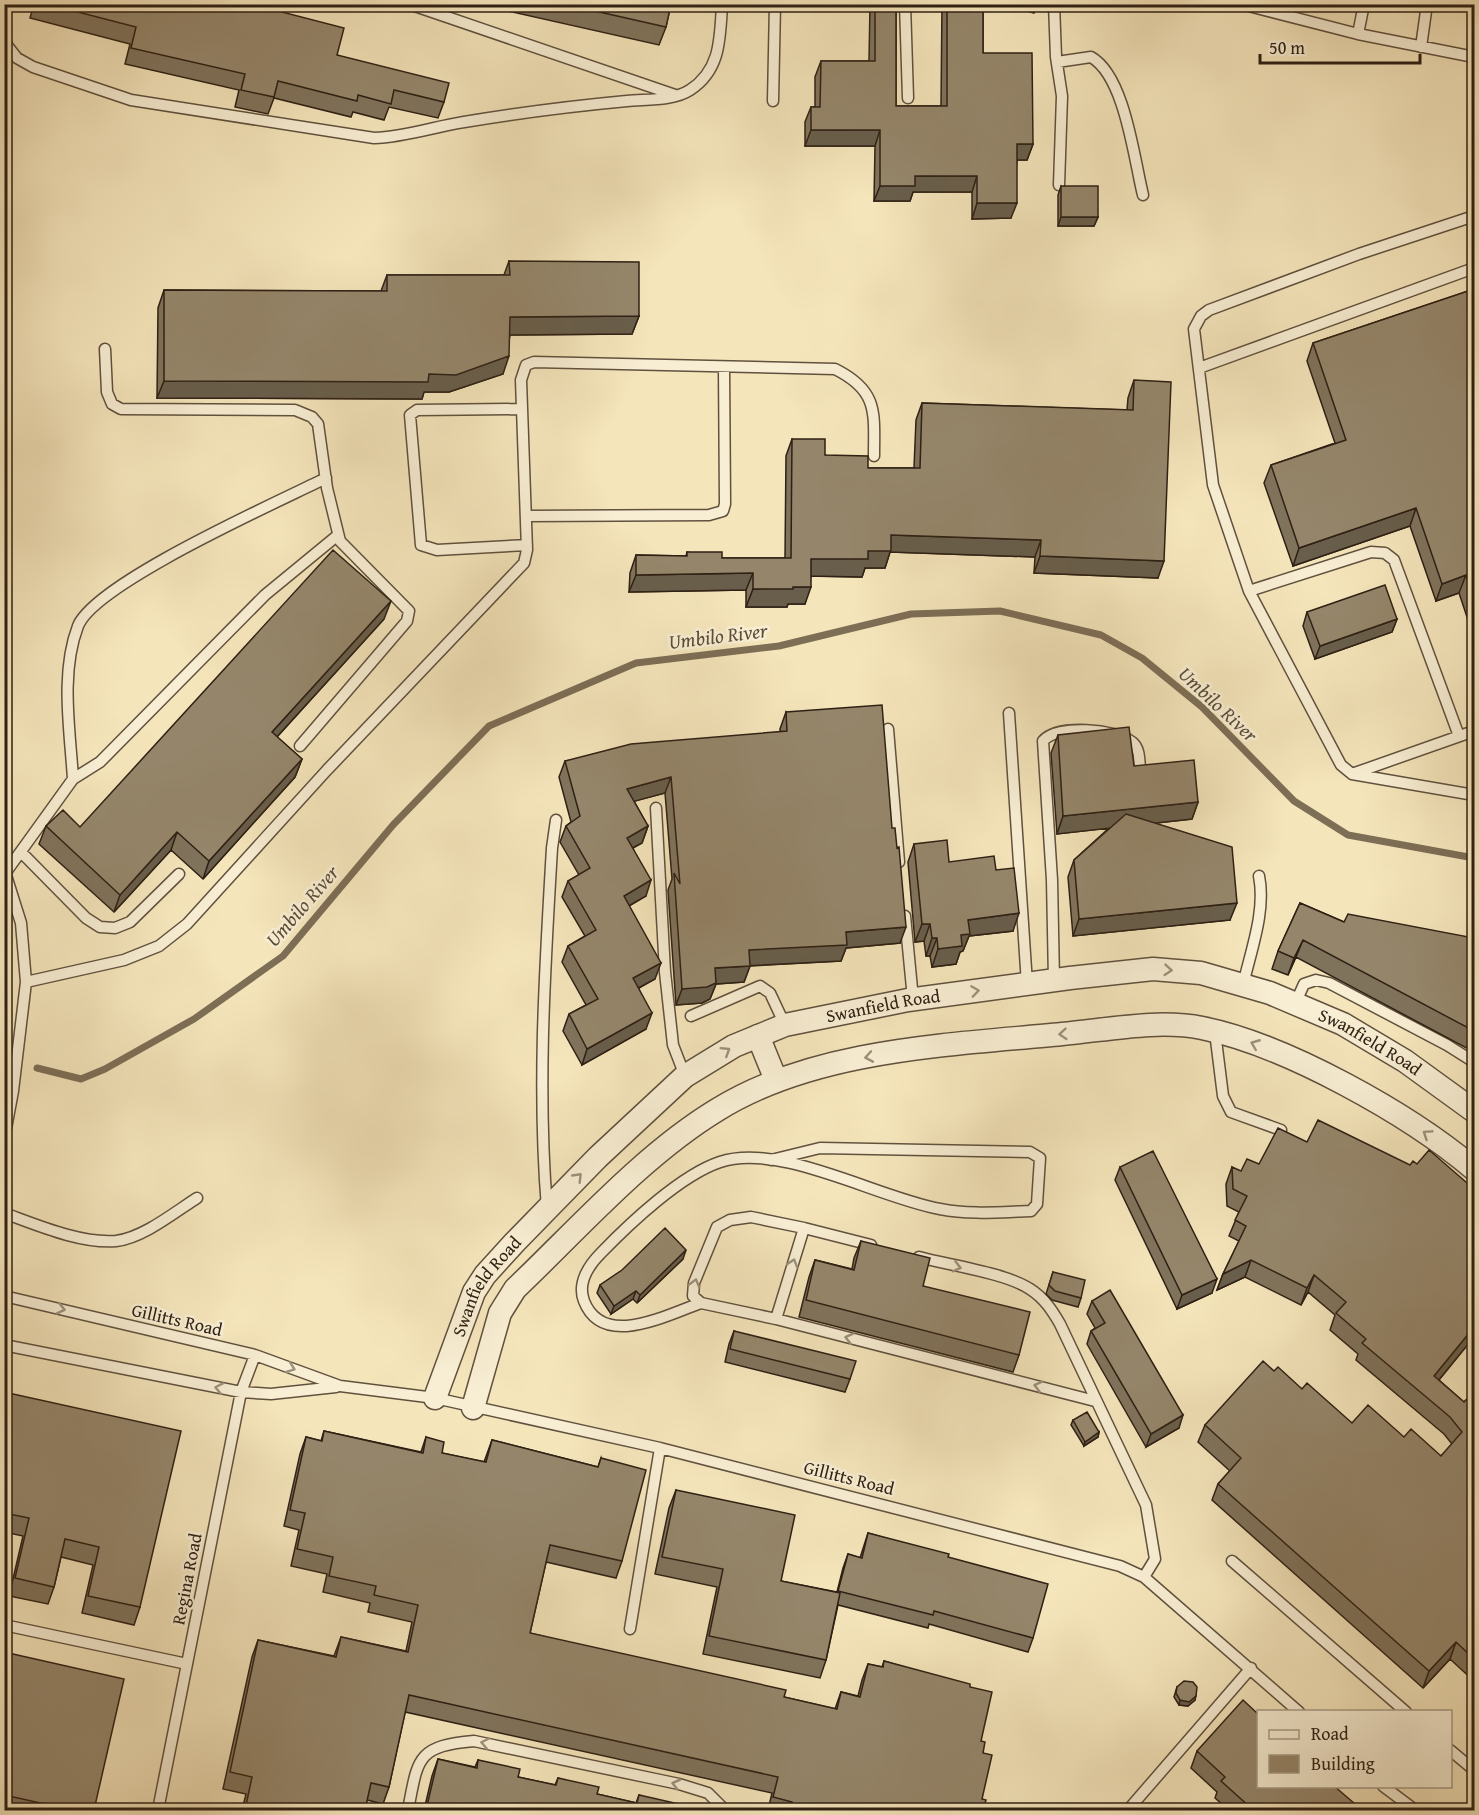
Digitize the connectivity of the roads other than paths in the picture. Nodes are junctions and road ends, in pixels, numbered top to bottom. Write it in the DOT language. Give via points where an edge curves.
graph roads {
  1 [pos="409,4"];
  2 [pos="722,4"];
  3 [pos="775,4"];
  4 [pos="905,4"];
  5 [pos="1054,4"];
  6 [pos="1241,4"];
  7 [pos="1364,4"];
  8 [pos="1427,4"];
  9 [pos="1358,34"];
  10 [pos="4,37"];
  11 [pos="1421,47"];
  12 [pos="1474,57"];
  13 [pos="1057,62"];
  14 [pos="678,96"];
  15 [pos="908,98"];
  16 [pos="773,101"];
  17 [pos="1059,185"];
  18 [pos="1143,195"];
  19 [pos="1474,216"];
  20 [pos="1474,268"];
  21 [pos="105,349"];
  22 [pos="724,367"];
  23 [pos="1199,368"];
  24 [pos="522,409"];
  25 [pos="874,456"];
  26 [pos="326,478"];
  27 [pos="526,516"];
  28 [pos="338,535"];
  29 [pos="527,545"];
  30 [pos="1249,591"];
  31 [pos="1010,713"];
  32 [pos="888,729"];
  33 [pos="1474,731"];
  34 [pos="1459,736"];
  35 [pos="300,746"];
  36 [pos="1140,768"];
  37 [pos="1352,774"];
  38 [pos="73,780"];
  39 [pos="1474,795"];
  40 [pos="656,808"];
  41 [pos="556,820"];
  42 [pos="21,852"];
  43 [pos="900,868"];
  44 [pos="5,871"];
  45 [pos="179,874"];
  46 [pos="1259,876"];
  47 [pos="903,904"];
  48 [pos="1054,980"];
  49 [pos="26,982"];
  50 [pos="1028,984"];
  51 [pos="1243,985"];
  52 [pos="913,999"];
  53 [pos="1295,1004"];
  54 [pos="691,1016"];
  55 [pos="785,1025"];
  56 [pos="1215,1032"];
  57 [pos="758,1036"];
  58 [pos="1474,1062"];
  59 [pos="685,1076"];
  60 [pos="776,1080"];
  61 [pos="1474,1111"];
  62 [pos="1281,1130"];
  63 [pos="4,1139"];
  64 [pos="598,1157"];
  65 [pos="771,1160"];
  66 [pos="1474,1169"];
  67 [pos="625,1184"];
  68 [pos="197,1198"];
  69 [pos="547,1209"];
  70 [pos="4,1213"];
  71 [pos="804,1228"];
  72 [pos="885,1249"];
  73 [pos="908,1255"];
  74 [pos="4,1296"];
  75 [pos="701,1303"];
  76 [pos="776,1319"];
  77 [pos="4,1346"];
  78 [pos="255,1355"];
  79 [pos="340,1386"];
  80 [pos="241,1392"];
  81 [pos="435,1398"];
  82 [pos="1095,1401"];
  83 [pos="473,1408"];
  84 [pos="660,1448"];
  85 [pos="1232,1561"];
  86 [pos="1144,1577"];
  87 [pos="4,1626"];
  88 [pos="630,1629"];
  89 [pos="187,1664"];
  90 [pos="1251,1668"];
  91 [pos="1297,1710"];
  92 [pos="1404,1710"];
  93 [pos="1452,1751"];
  94 [pos="1474,1770"];
  95 [pos="1386,1788"];
  96 [pos="158,1810"];
  97 [pos="408,1810"];
  98 [pos="725,1810"];
  99 [pos="1128,1810"];
  100 [pos="1415,1810"];
  1 -- 14 [label="lane"];
  2 -- 14 [label="lane" via="719,48 713,68"];
  3 -- 16 [label="lane"];
  4 -- 15 [label="lane"];
  5 -- 13 [label="lane"];
  6 -- 9 [label="lane"];
  7 -- 9 [label="lane"];
  8 -- 11 [label="lane"];
  9 -- 11 [label="lane"];
  10 -- 14 [label="lane" via="17,58 33,68 132,100 374,138 394,138 462,122 563,108"];
  11 -- 12 [label="lane"];
  13 -- 17 [label="lane" via="1062,96"];
  13 -- 18 [label="lane" via="1090,57 1106,70 1120,99"];
  19 -- 23 [label="lane" via="1209,310 1194,329"];
  20 -- 23 [label="lane"];
  21 -- 26 [label="lane" via="107,392 112,404 121,409 295,410 312,417 321,434"];
  22 -- 24 [label="lane" via="534,362 522,371"];
  22 -- 25 [label="lane" via="821,367 846,375 869,394"];
  22 -- 27 [label="lane" via="723,511 709,515"];
  23 -- 30 [label="lane" via="1213,485"];
  24 -- 27 [label="lane"];
  24 -- 29 [label="lane" via="417,410 410,415 422,545 437,550"];
  26 -- 28 [label="lane"];
  26 -- 38 [label="lane" via="155,564 88,609 78,626 70,665"];
  27 -- 29 [label="lane"];
  28 -- 35 [label="lane" via="348,551 406,605 409,615"];
  28 -- 38 [label="lane" via="265,595 139,726 100,762"];
  29 -- 49 [label="lane" via="524,563 187,924 159,946 124,960"];
  30 -- 34 [label="lane" via="1371,552 1385,553 1394,560"];
  30 -- 37 [label="lane" via="1341,765"];
  31 -- 50 [label="lane"];
  32 -- 43 [label="lane"];
  33 -- 34 [label="lane"];
  34 -- 37 [label="lane"];
  36 -- 48 [label="lane" via="1137,750 1126,738 1076,731 1051,734 1043,741"];
  37 -- 39 [label="lane"];
  38 -- 42 [label="lane"];
  40 -- 59 [label="lane" via="665,972 673,1045"];
  41 -- 69 [label="lane" via="542,1025"];
  42 -- 44 [label="lane"];
  42 -- 45 [label="lane" via="86,918 100,927 115,928 130,922"];
  44 -- 49 [label="lane" via="21,923"];
  46 -- 51 [label="lane" via="1261,906"];
  47 -- 52 [label="lane"];
  48 -- 50 [label="street, Swanfield Road"];
  48 -- 51 [label="street, Swanfield Road, one-way" via="1153,969 1201,973"];
  49 -- 63 [label="lane"];
  52 -- 50 [label="street, Swanfield Road, one-way"];
  51 -- 53 [label="street, Swanfield Road"];
  52 -- 55 [label="street, Swanfield Road"];
  53 -- 58 [label="lane" via="1304,984 1316,980 1329,983"];
  53 -- 61 [label="street, Swanfield Road" via="1343,1024 1405,1061"];
  54 -- 55 [label="lane" via="760,986 770,993"];
  55 -- 57 [label="street, Swanfield Road"];
  56 -- 60 [label="street, Swanfield Road, one-way" via="1159,1025 1002,1040 903,1051 825,1065"];
  56 -- 62 [label="lane" via="1223,1096 1231,1112"];
  66 -- 56 [label="street, Swanfield Road, one-way" via="1406,1120 1298,1061"];
  59 -- 57 [label="street, Swanfield Road, one-way"];
  57 -- 60 [label="street"];
  59 -- 64 [label="street, Swanfield Road"];
  60 -- 67 [label="street, Swanfield Road" via="719,1108 671,1140"];
  64 -- 67 [label="street"];
  69 -- 64 [label="street, Swanfield Road, one-way"];
  65 -- 65 [label="lane" via="939,1209 968,1213 1031,1211 1037,1204 1040,1158 1030,1152 820,1148"];
  65 -- 75 [label="lane" via="721,1161 689,1176 593,1261 582,1283 587,1308 606,1324 620,1327"];
  67 -- 83 [label="street, Swanfield Road" via="515,1289 500,1313"];
  68 -- 70 [label="lane" via="153,1227 116,1241 59,1234"];
  69 -- 81 [label="street, Swanfield Road" via="484,1275"];
  71 -- 72 [label="lane"];
  75 -- 71 [label="lane, one-way" via="692,1290 717,1227 730,1220 751,1217"];
  76 -- 71 [label="lane, one-way"];
  73 -- 82 [label="lane, one-way" via="1029,1288 1048,1304 1060,1324"];
  74 -- 78 [label="lane, Gillitts Road, one-way"];
  75 -- 76 [label="lane"];
  82 -- 76 [label="lane, one-way"];
  80 -- 77 [label="lane, Gillitts Road, one-way"];
  78 -- 79 [label="lane, Gillitts Road, one-way"];
  78 -- 80 [label="lane, Regina Road"];
  79 -- 80 [label="lane, Gillitts Road" via="271,1394"];
  79 -- 81 [label="lane, Gillitts Road"];
  80 -- 89 [label="lane, Regina Road"];
  81 -- 83 [label="lane, Gillitts Road"];
  82 -- 86 [label="lane" via="1146,1505 1155,1559"];
  83 -- 84 [label="lane, Gillitts Road"];
  84 -- 86 [label="lane, Gillitts Road" via="1086,1555"];
  84 -- 88 [label="lane"];
  85 -- 92 [label="lane"];
  86 -- 90 [label="lane, Gillitts Road"];
  87 -- 89 [label="lane"];
  89 -- 96 [label="lane, Regina Road"];
  90 -- 91 [label="lane, Gillitts Road"];
  90 -- 99 [label="lane"];
  93 -- 94 [label="lane"];
  95 -- 100 [label="lane"];
  98 -- 97 [label="lane, one-way" via="708,1793 679,1784 474,1741 432,1749 417,1764"];
}
